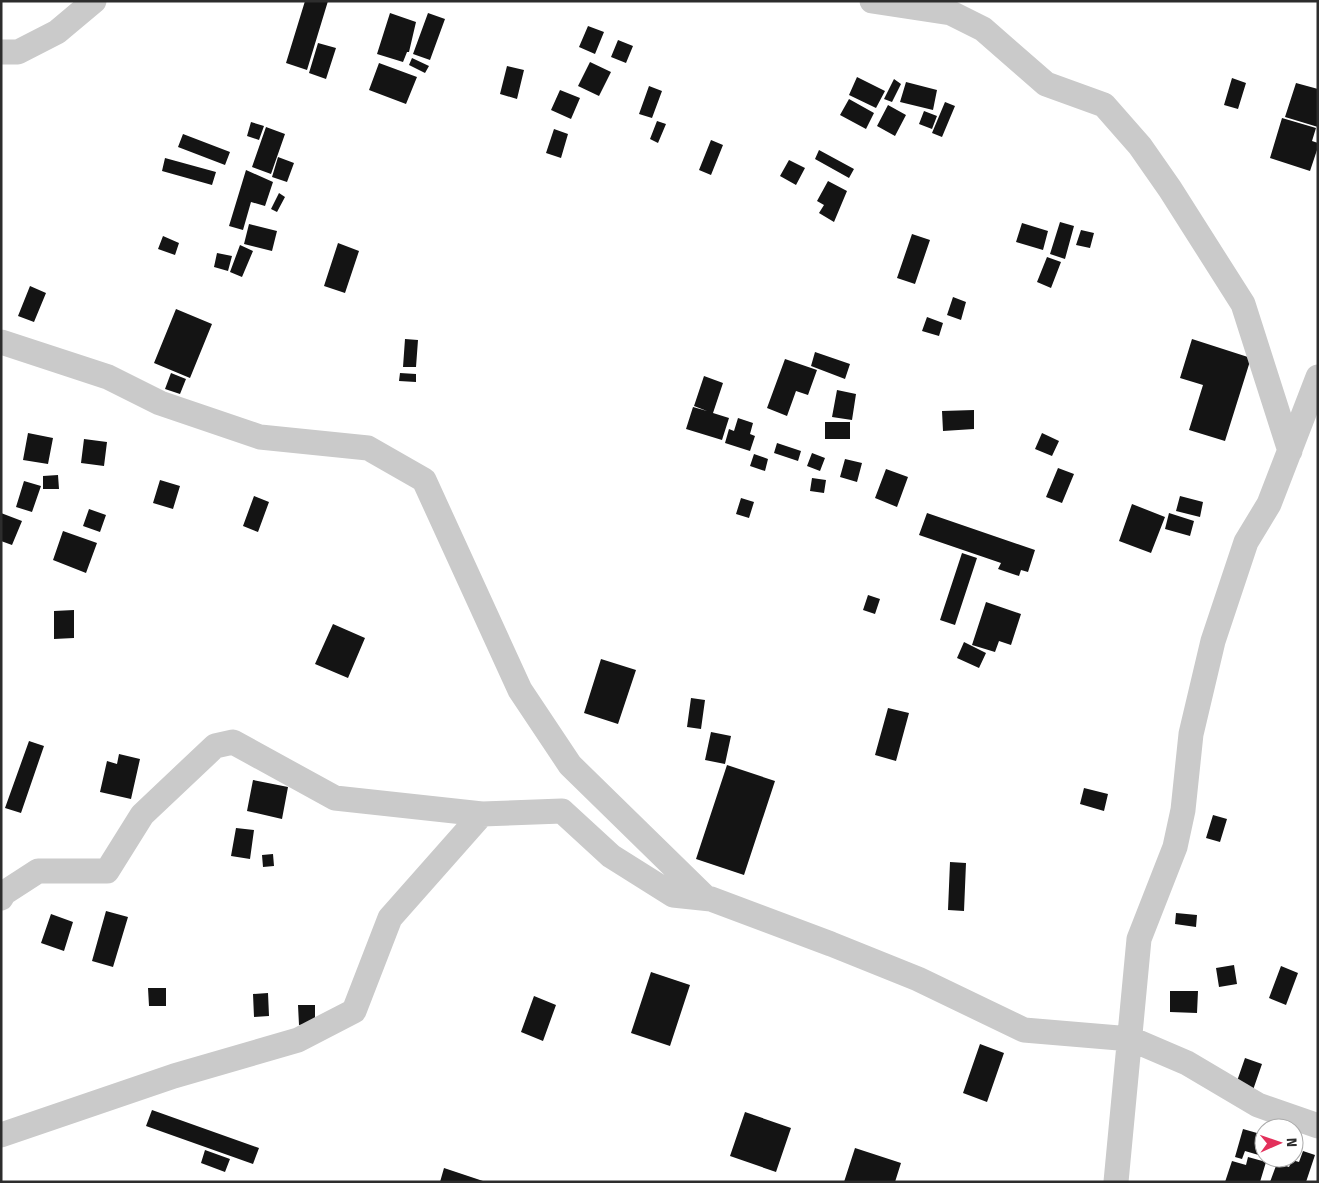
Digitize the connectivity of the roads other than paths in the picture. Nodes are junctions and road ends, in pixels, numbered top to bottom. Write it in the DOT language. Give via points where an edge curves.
graph roads {
  1 [pos="94,1"];
  2 [pos="872,1"];
  3 [pos="945,7"];
  4 [pos="1,52"];
  5 [pos="1,342"];
  6 [pos="1318,377"];
  7 [pos="1290,451"];
  8 [pos="482,814"];
  9 [pos="1,898"];
  10 [pos="706,898"];
  11 [pos="1131,1039"];
  12 [pos="1318,1126"];
  13 [pos="1,1135"];
  14 [pos="1116,1182"];
  1 -- 4 [label="street" via="57,32 18,52"];
  2 -- 3 [label="street"];
  3 -- 7 [label="street" via="983,29 1046,84 1104,105 1140,146 1243,304"];
  5 -- 10 [label="street" via="108,377 160,403 260,437 368,448 424,480 520,690 565,757"];
  6 -- 7 [label="street"];
  7 -- 11 [label="street" via="1269,504 1246,542 1213,642 1191,734 1183,810 1175,846 1139,939"];
  8 -- 9 [label="street" via="335,798 233,742 215,746 142,815 107,871 38,871"];
  8 -- 10 [label="street" via="562,811 611,856 673,895"];
  8 -- 13 [label="street" via="390,918 354,1011 298,1040 174,1076"];
  10 -- 11 [label="street" via="918,979 1024,1030"];
  11 -- 12 [label="street" via="1187,1063 1258,1105"];
  11 -- 14 [label="street"];
}
